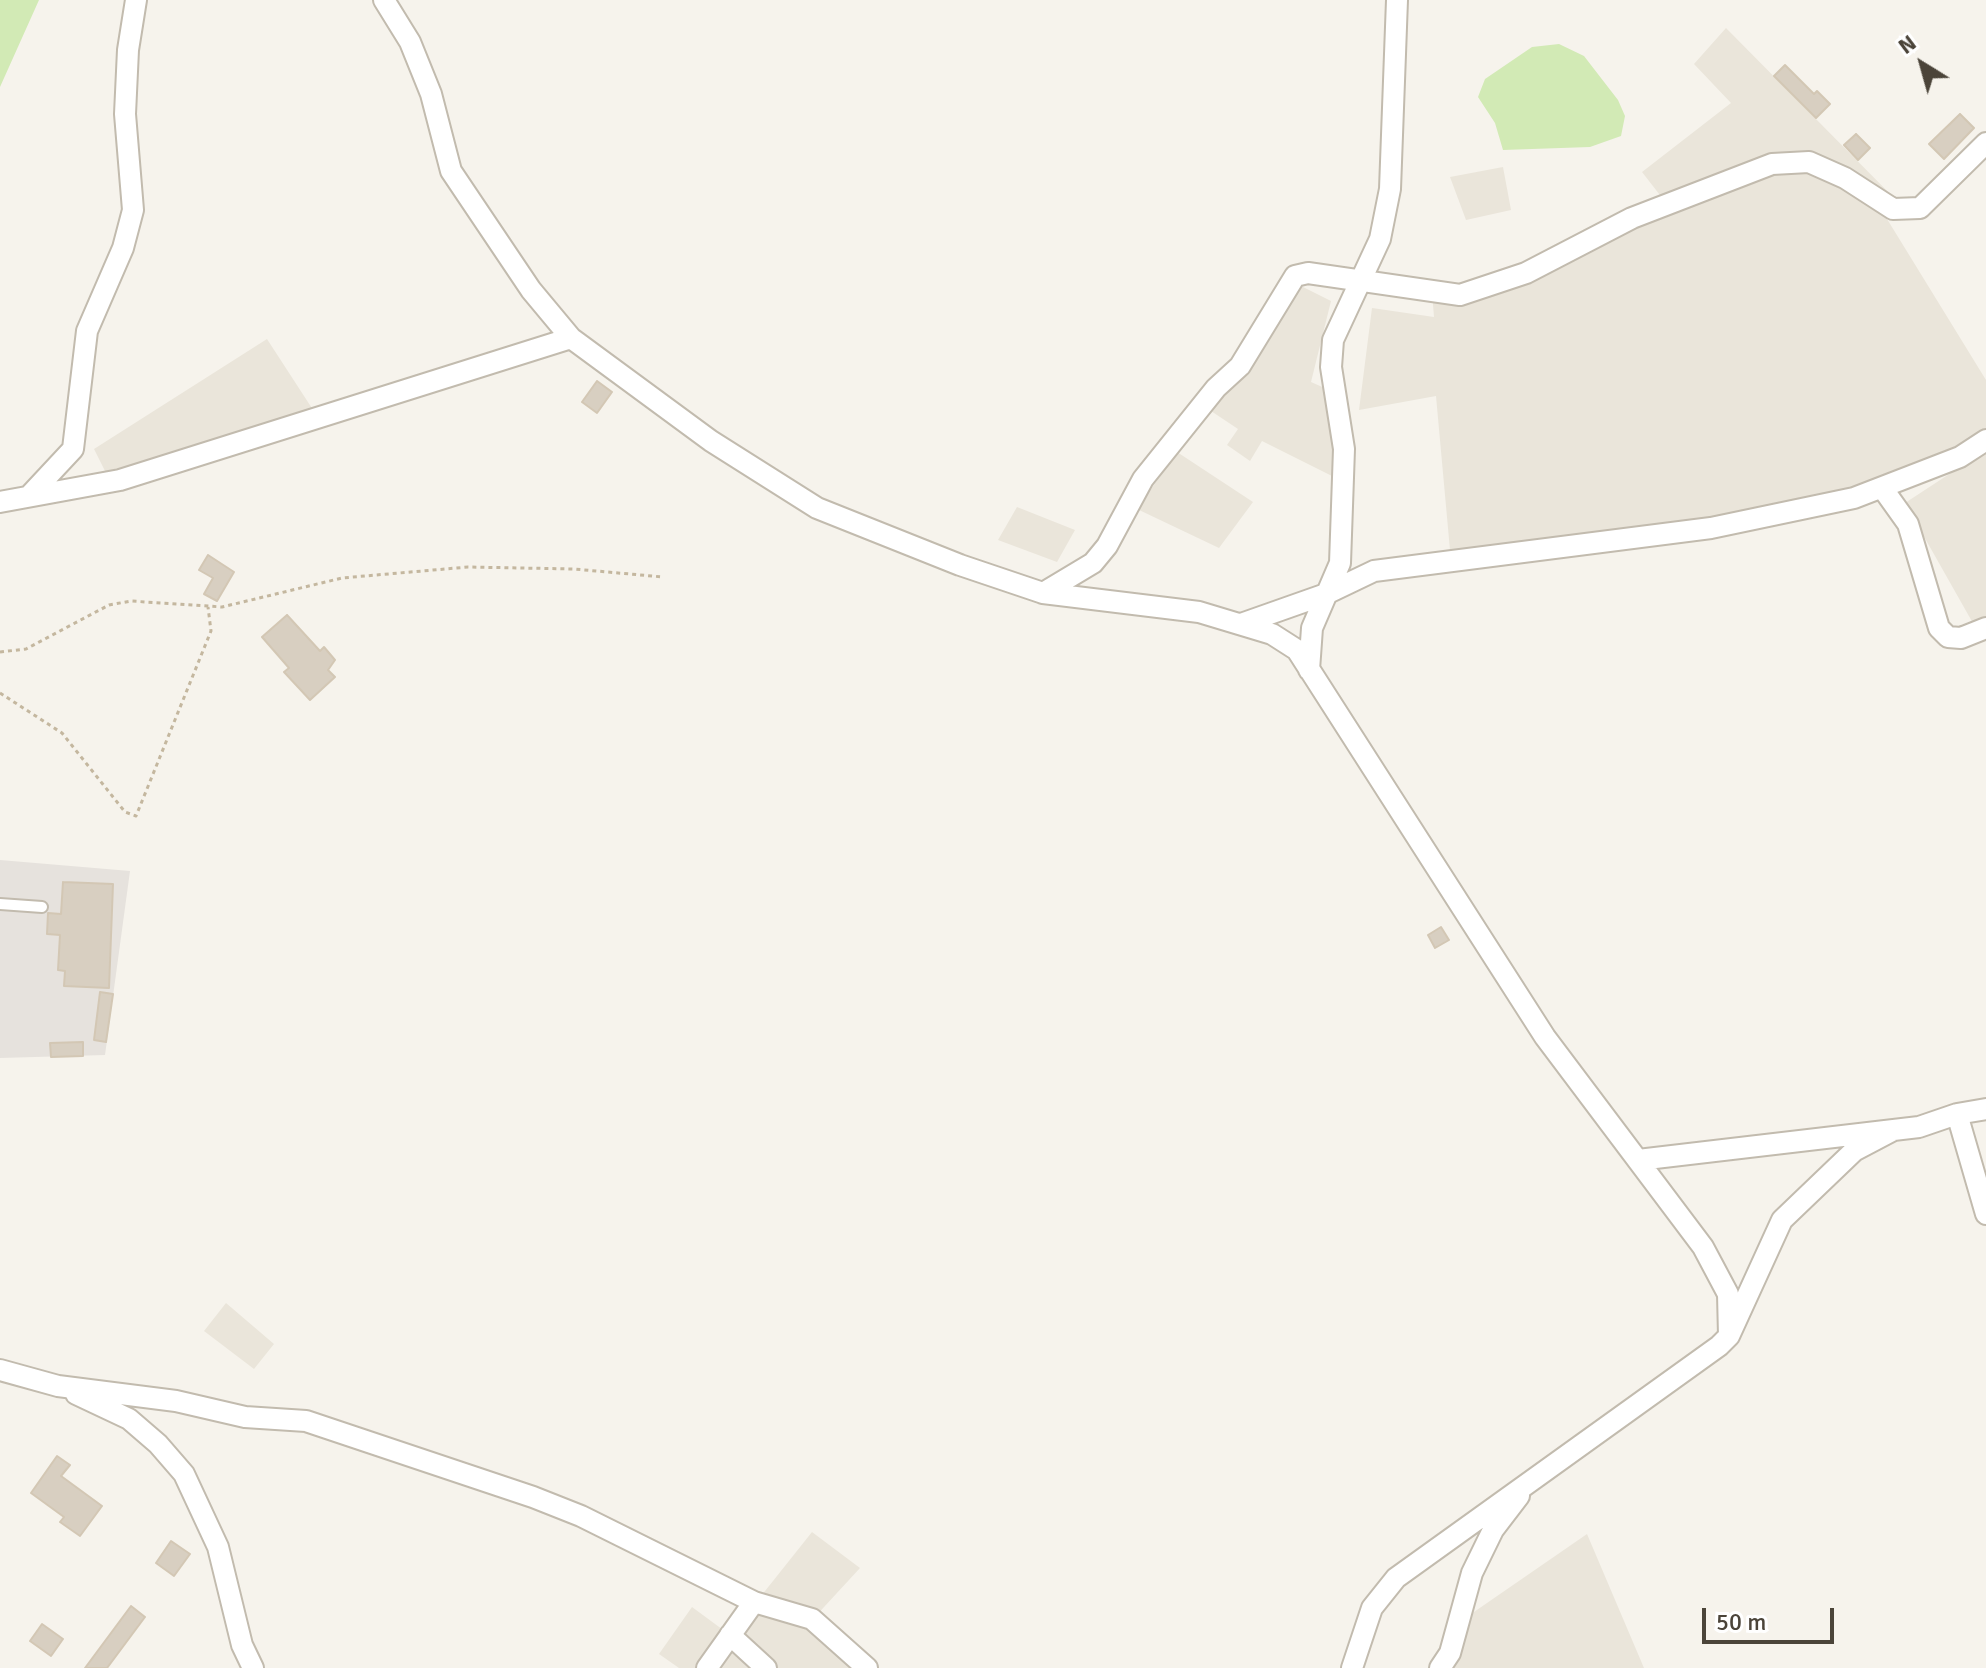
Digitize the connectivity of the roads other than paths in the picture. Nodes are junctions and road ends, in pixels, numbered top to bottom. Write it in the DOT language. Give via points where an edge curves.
graph roads {
  1 [pos="136,0"];
  2 [pos="384,0"];
  3 [pos="1397,0"];
  4 [pos="1986,143"];
  5 [pos="1360,283"];
  6 [pos="571,338"];
  7 [pos="1986,440"];
  8 [pos="1883,489"];
  9 [pos="31,494"];
  10 [pos="0,502"];
  11 [pos="1043,593"];
  12 [pos="1326,594"];
  13 [pos="1241,624"];
  14 [pos="1986,628"];
  15 [pos="1309,670"];
  16 [pos="0,904"];
  17 [pos="42,907"];
  18 [pos="1986,1109"];
  19 [pos="1957,1114"];
  20 [pos="1892,1131"];
  21 [pos="1638,1160"];
  22 [pos="1984,1203"];
  23 [pos="1729,1336"];
  24 [pos="0,1370"];
  25 [pos="58,1386"];
  26 [pos="1531,1480"];
  27 [pos="754,1602"];
  28 [pos="730,1635"];
  29 [pos="253,1668"];
  30 [pos="707,1668"];
  31 [pos="766,1668"];
  32 [pos="867,1668"];
  33 [pos="1352,1668"];
  34 [pos="1440,1668"];
  1 -- 9 [label="street" via="125,114 133,210 123,248 87,331 73,449"];
  2 -- 6 [label="street" via="410,42 431,94 451,171 531,290"];
  3 -- 5 [label="street" via="1390,189 1380,239"];
  4 -- 5 [label="street" via="1920,208 1893,209 1809,162 1772,164 1632,218 1526,273 1460,295"];
  5 -- 11 [label="street" via="1308,273 1295,276 1240,366 1143,479 1107,546 1093,563"];
  5 -- 12 [label="street" via="1333,340 1331,367 1344,478 1340,563"];
  6 -- 9 [label="street" via="120,480"];
  6 -- 11 [label="street" via="711,441 817,508"];
  7 -- 8 [label="street" via="1960,457"];
  8 -- 12 [label="street" via="1711,528 1374,571"];
  8 -- 14 [label="street" via="1908,524 1939,628 1948,637 1961,638"];
  9 -- 10 [label="street"];
  11 -- 13 [label="street" via="1199,612"];
  12 -- 13 [label="street"];
  12 -- 15 [label="street" via="1312,628"];
  13 -- 15 [label="street" via="1297,650"];
  15 -- 21 [label="street" via="1545,1037"];
  16 -- 17 [label="lane"];
  18 -- 19 [label="street"];
  19 -- 20 [label="street"];
  19 -- 22 [label="street"];
  20 -- 21 [label="street"];
  20 -- 23 [label="street" via="1854,1151 1782,1220"];
  21 -- 23 [label="street" via="1703,1247 1728,1294"];
  23 -- 26 [label="street"];
  24 -- 25 [label="street"];
  25 -- 27 [label="street" via="176,1401 245,1417 306,1421 581,1516"];
  25 -- 29 [label="street" via="129,1419 184,1474 218,1547 242,1645"];
  26 -- 33 [label="street" via="1396,1578 1372,1608"];
  26 -- 34 [label="street" via="1493,1530 1472,1573 1450,1653"];
  27 -- 28 [label="street"];
  27 -- 32 [label="street" via="812,1619"];
  28 -- 30 [label="street"];
  28 -- 31 [label="street"];
}
